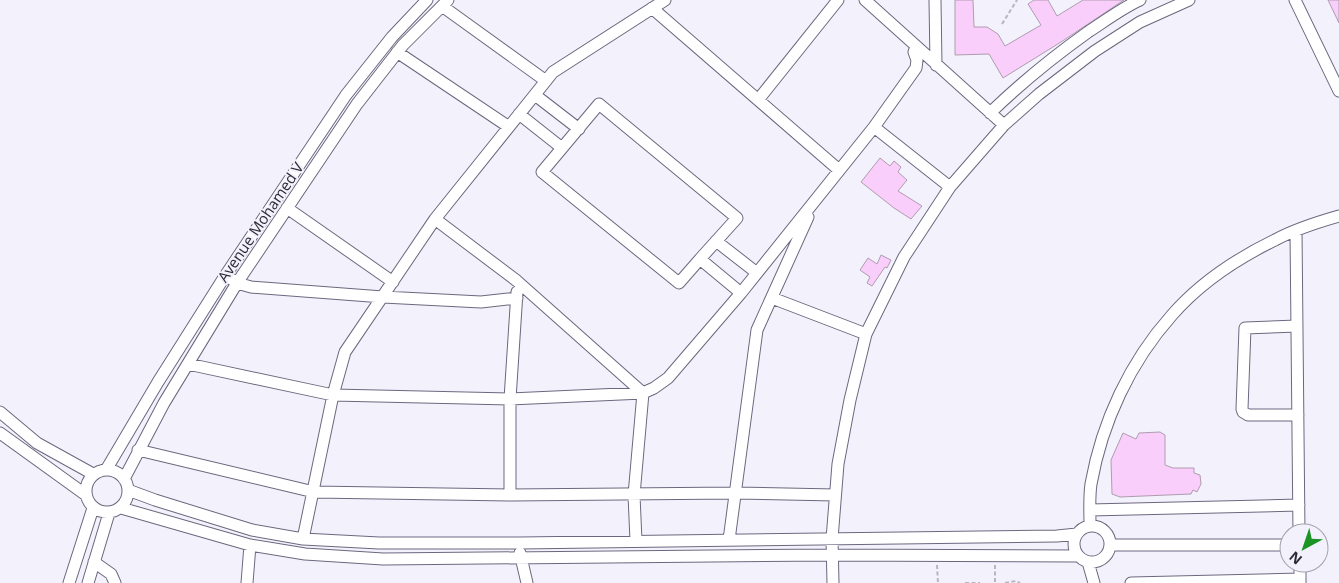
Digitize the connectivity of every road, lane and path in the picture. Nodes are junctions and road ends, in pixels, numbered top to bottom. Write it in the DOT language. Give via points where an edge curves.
graph roads {
  1 [pos="427,0"];
  2 [pos="838,0"];
  3 [pos="865,0"];
  4 [pos="935,0"];
  5 [pos="1016,0"];
  6 [pos="1189,0"];
  7 [pos="1295,0"];
  8 [pos="1135,1"];
  9 [pos="445,3"];
  10 [pos="658,3"];
  11 [pos="1140,22"];
  12 [pos="1002,24"];
  13 [pos="916,47"];
  14 [pos="397,52"];
  15 [pos="936,65"];
  16 [pos="546,81"];
  17 [pos="1339,91"];
  18 [pos="535,95"];
  19 [pos="758,100"];
  20 [pos="990,113"];
  21 [pos="520,114"];
  22 [pos="1004,125"];
  23 [pos="509,127"];
  24 [pos="874,127"];
  25 [pos="579,128"];
  26 [pos="562,148"];
  27 [pos="839,170"];
  28 [pos="950,187"];
  29 [pos="815,201"];
  30 [pos="287,208"];
  31 [pos="1339,216"];
  32 [pos="435,219"];
  33 [pos="1296,231"];
  34 [pos="716,241"];
  35 [pos="700,259"];
  36 [pos="757,273"];
  37 [pos="224,276"];
  38 [pos="517,281"];
  39 [pos="393,282"];
  40 [pos="237,283"];
  41 [pos="741,293"];
  42 [pos="382,297"];
  43 [pos="517,298"];
  44 [pos="772,298"];
  45 [pos="1297,326"];
  46 [pos="866,334"];
  47 [pos="188,364"];
  48 [pos="643,393"];
  49 [pos="333,395"];
  50 [pos="510,399"];
  51 [pos="0,412"];
  52 [pos="1298,415"];
  53 [pos="0,433"];
  54 [pos="138,450"];
  55 [pos="106,470"];
  56 [pos="94,474"];
  57 [pos="126,485"];
  58 [pos="314,492"];
  59 [pos="735,493"];
  60 [pos="510,495"];
  61 [pos="634,495"];
  62 [pos="835,495"];
  63 [pos="86,496"];
  64 [pos="1299,505"];
  65 [pos="93,508"];
  66 [pos="121,508"];
  67 [pos="1090,510"];
  68 [pos="109,513"];
  69 [pos="1299,523"];
  70 [pos="1090,526"];
  71 [pos="1077,534"];
  72 [pos="303,538"];
  73 [pos="832,539"];
  74 [pos="729,540"];
  75 [pos="636,541"];
  76 [pos="520,543"];
  77 [pos="250,545"];
  78 [pos="1110,545"];
  79 [pos="1279,545"];
  80 [pos="831,555"];
  81 [pos="936,555"];
  82 [pos="994,555"];
  83 [pos="1077,555"];
  84 [pos="520,558"];
  85 [pos="94,562"];
  86 [pos="1300,581"];
  87 [pos="68,583"];
  88 [pos="88,583"];
  89 [pos="115,583"];
  90 [pos="248,583"];
  91 [pos="527,583"];
  92 [pos="833,583"];
  93 [pos="938,583"];
  94 [pos="965,583"];
  95 [pos="980,583"];
  96 [pos="995,583"];
  97 [pos="1006,583"];
  98 [pos="1020,583"];
  99 [pos="1094,583"];
  100 [pos="1131,583"];
  1 -- 37 [label="street, Avenue Mohamed V" via="392,36 346,95"];
  2 -- 19 [label="street"];
  3 -- 13 [label="street"];
  4 -- 15 [label="street"];
  5 -- 12 [label="path"];
  6 -- 11 [label="street"];
  7 -- 17 [label="street"];
  8 -- 11 [label="street"];
  8 -- 20 [label="street" via="1060,53"];
  9 -- 14 [label="street, Avenue Mohamed V"];
  9 -- 16 [label="street"];
  10 -- 16 [label="street" via="553,72"];
  10 -- 19 [label="street"];
  11 -- 22 [label="street" via="1039,94"];
  13 -- 15 [label="street"];
  13 -- 24 [label="street" via="916,68"];
  14 -- 23 [label="street"];
  14 -- 30 [label="street, Avenue Mohamed V" via="357,104"];
  15 -- 20 [label="street"];
  16 -- 18 [label="street"];
  18 -- 21 [label="street"];
  18 -- 25 [label="street"];
  19 -- 27 [label="street"];
  20 -- 22 [label="street"];
  21 -- 23 [label="street"];
  21 -- 26 [label="street"];
  22 -- 28 [label="street"];
  23 -- 32 [label="street"];
  24 -- 27 [label="street"];
  24 -- 28 [label="street"];
  25 -- 26 [label="street"];
  25 -- 34 [label="street" via="599,104 737,218"];
  26 -- 35 [label="street" via="542,172 664,271 679,283"];
  27 -- 29 [label="street"];
  28 -- 46 [label="street" via="904,258"];
  29 -- 36 [label="street"];
  29 -- 44 [label="street"];
  30 -- 39 [label="street"];
  30 -- 40 [label="street, Avenue Mohamed V"];
  31 -- 33 [label="street"];
  32 -- 38 [label="street"];
  32 -- 39 [label="street"];
  33 -- 45 [label="street"];
  33 -- 67 [label="street" via="1276,239 1206,283 1172,315 1144,351 1116,400 1101,443 1091,486"];
  34 -- 35 [label="street"];
  34 -- 36 [label="street"];
  35 -- 41 [label="street"];
  36 -- 41 [label="street"];
  37 -- 40 [label="street"];
  37 -- 55 [label="street, Avenue Mohamed V"];
  38 -- 43 [label="street"];
  38 -- 48 [label="street"];
  39 -- 42 [label="street"];
  40 -- 42 [label="street" via="251,287"];
  40 -- 47 [label="street, Avenue Mohamed V"];
  41 -- 48 [label="street" via="668,378"];
  42 -- 43 [label="street" via="481,302"];
  42 -- 49 [label="street" via="345,352"];
  43 -- 50 [label="street"];
  44 -- 46 [label="street"];
  44 -- 59 [label="street" via="757,330"];
  45 -- 52 [label="street"];
  45 -- 52 [label="street" via="1245,328 1242,410 1248,415"];
  46 -- 62 [label="street" via="850,400"];
  47 -- 49 [label="street"];
  47 -- 54 [label="street, Avenue Mohamed V"];
  48 -- 50 [label="street"];
  48 -- 61 [label="street"];
  49 -- 50 [label="street"];
  49 -- 58 [label="street"];
  50 -- 60 [label="street"];
  51 -- 56 [label="street" via="38,443"];
  52 -- 64 [label="street"];
  53 -- 63 [label="street"];
  54 -- 57 [label="street, Avenue Mohamed V"];
  54 -- 58 [label="street"];
  55 -- 56 [label="street"];
  55 -- 57 [label="street" via="120,474"];
  56 -- 63 [label="street" via="85,488"];
  57 -- 66 [label="street" via="126,502"];
  57 -- 72 [label="street" via="155,500 252,530"];
  58 -- 60 [label="street"];
  58 -- 72 [label="street"];
  59 -- 61 [label="street"];
  59 -- 62 [label="street"];
  59 -- 74 [label="street"];
  60 -- 61 [label="street"];
  61 -- 75 [label="street"];
  62 -- 73 [label="street"];
  63 -- 65 [label="street"];
  64 -- 67 [label="street"];
  64 -- 69 [label="street"];
  65 -- 68 [label="street"];
  65 -- 87 [label="street"];
  66 -- 68 [label="street"];
  66 -- 77 [label="street"];
  67 -- 70 [label="street"];
  68 -- 85 [label="street"];
  70 -- 71 [label="street"];
  70 -- 78 [label="street" via="1102,529 1110,539"];
  71 -- 73 [label="street"];
  71 -- 83 [label="street" via="1074,539"];
  72 -- 76 [label="street" via="379,543"];
  73 -- 74 [label="street"];
  73 -- 80 [label="street"];
  74 -- 75 [label="street"];
  75 -- 76 [label="street"];
  76 -- 84 [label="street"];
  77 -- 84 [label="street" via="305,554 383,559"];
  77 -- 90 [label="street"];
  78 -- 79 [label="street"];
  78 -- 83 [label="street" via="1107,556 1102,560"];
  80 -- 81 [label="street"];
  80 -- 84 [label="street"];
  80 -- 92 [label="street"];
  81 -- 82 [label="street"];
  81 -- 93 [label="path"];
  82 -- 83 [label="street"];
  82 -- 96 [label="path"];
  83 -- 99 [label="street"];
  84 -- 91 [label="street"];
  85 -- 88 [label="street"];
  85 -- 89 [label="street" via="111,574"];
  86 -- 100 [label="street"];
  94 -- 95 [label="path"];
  97 -- 98 [label="path"];
}
